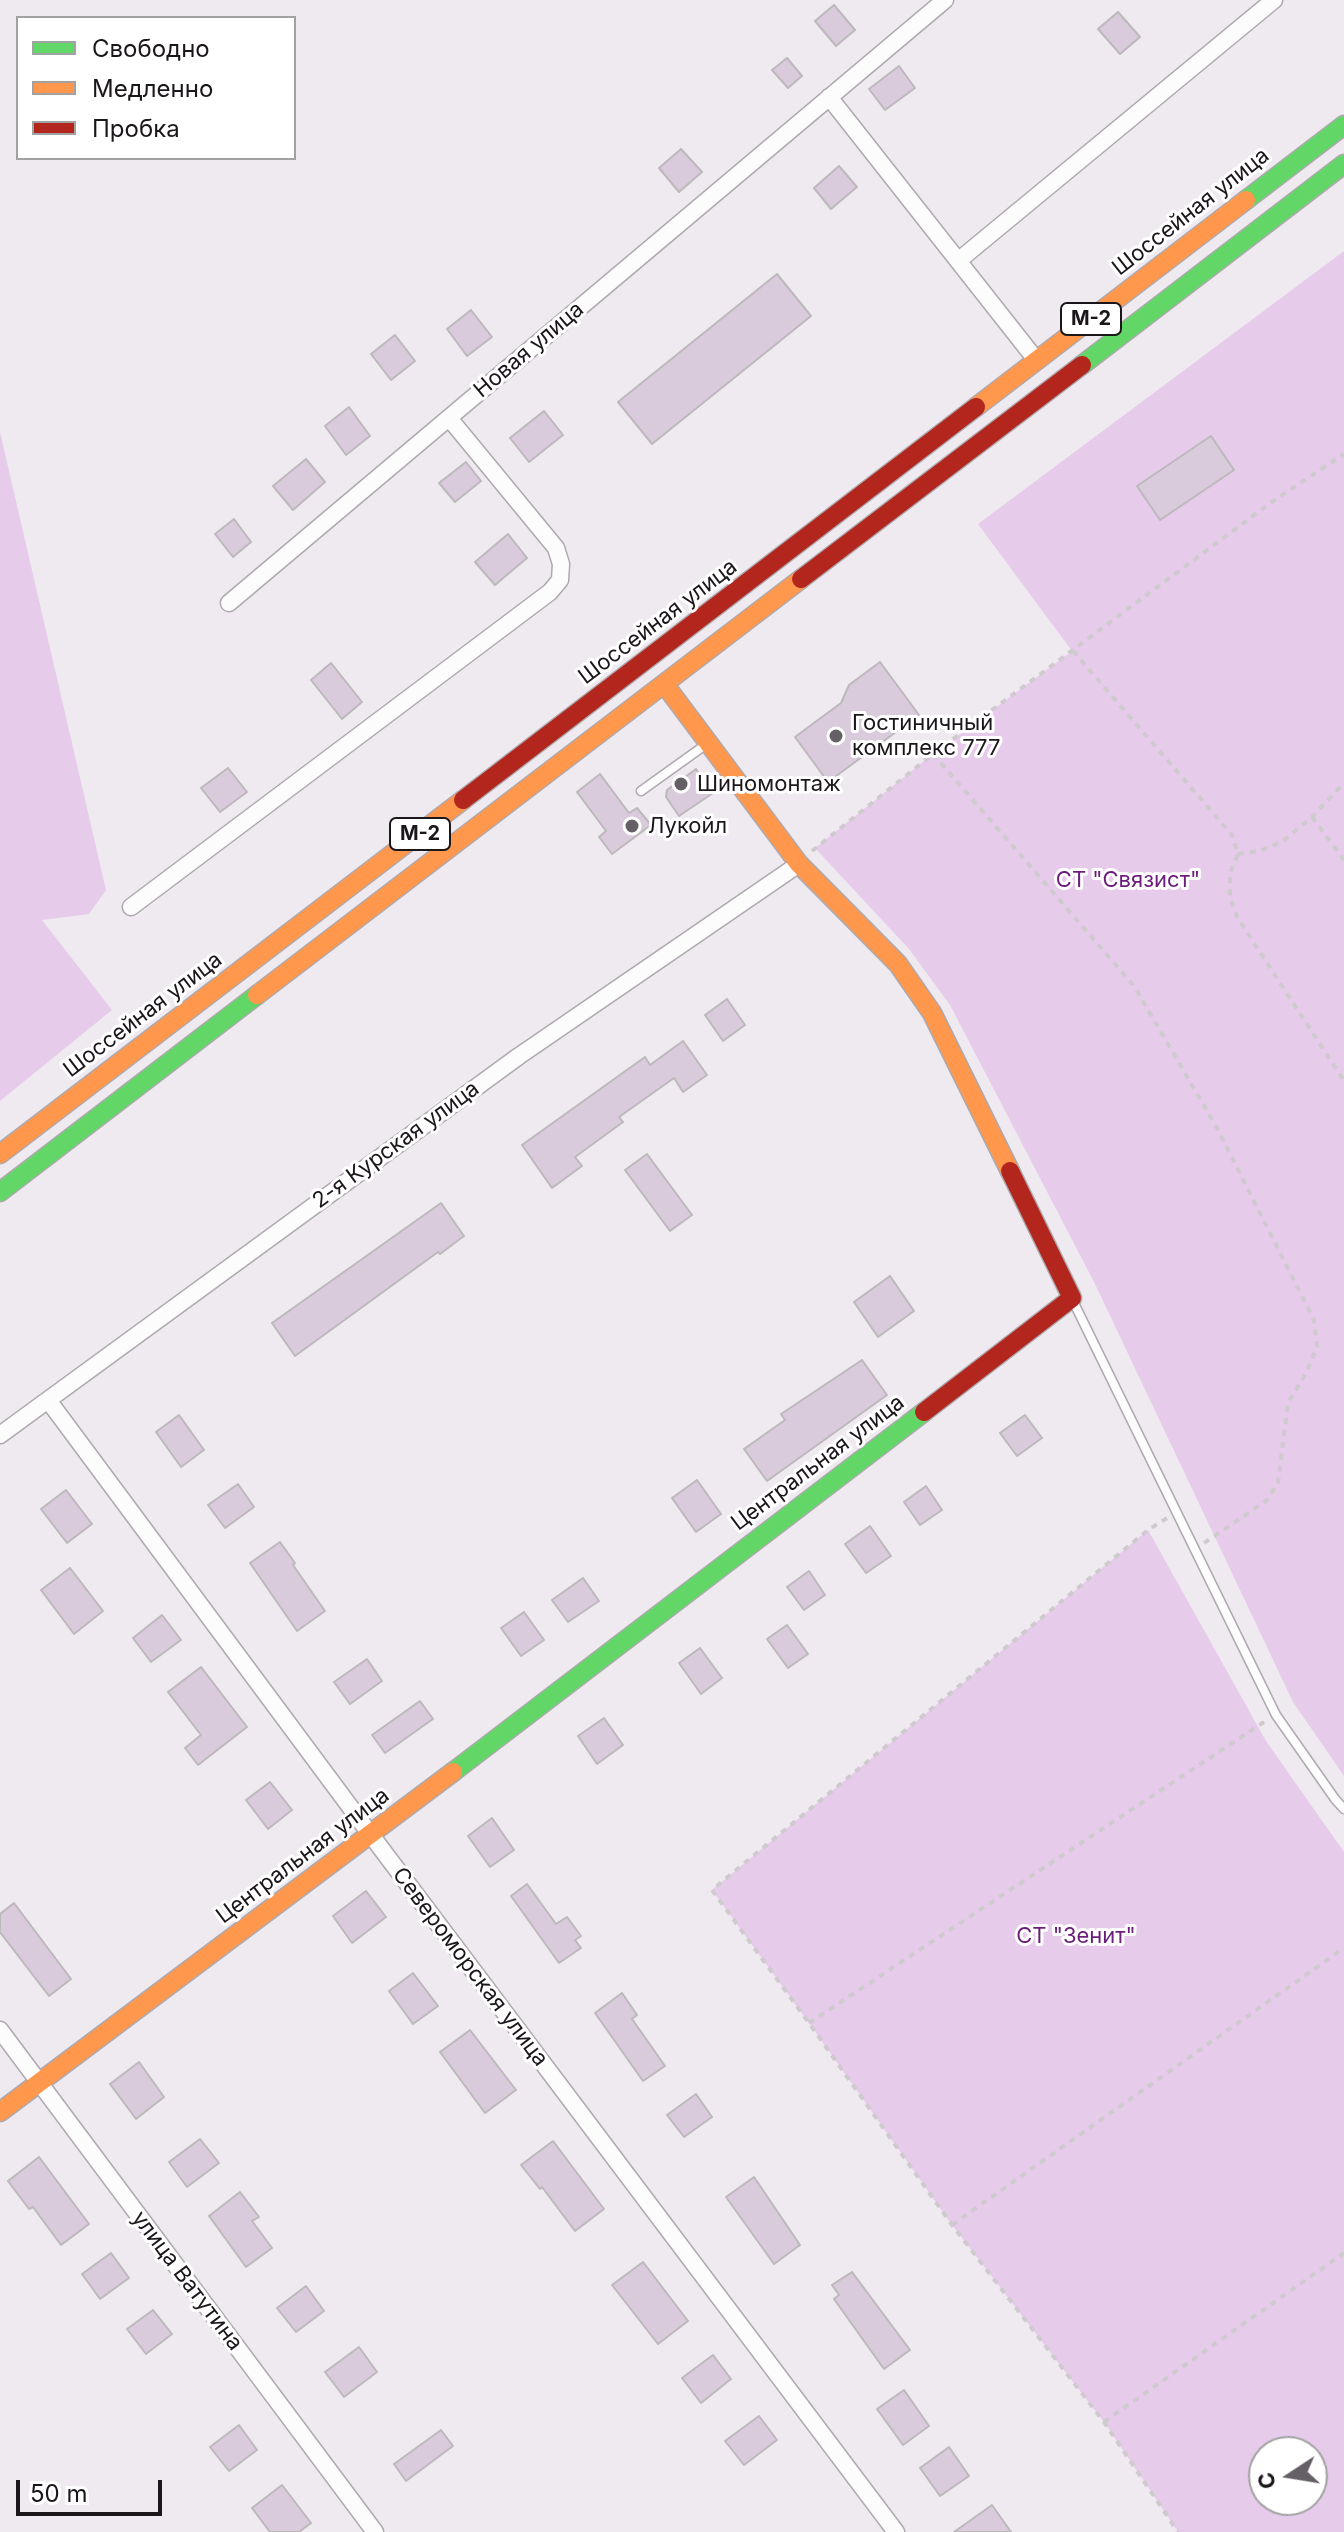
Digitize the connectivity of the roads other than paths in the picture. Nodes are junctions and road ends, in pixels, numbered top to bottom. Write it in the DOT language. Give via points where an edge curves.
graph roads {
  1 [pos="945,0"];
  2 [pos="1274,0"];
  3 [pos="829,97"];
  4 [pos="1344,125"];
  5 [pos="1344,164"];
  6 [pos="958,261"];
  7 [pos="1037,361"];
  8 [pos="449,418"];
  9 [pos="229,603"];
  10 [pos="665,685"];
  11 [pos="709,743"];
  12 [pos="641,791"];
  13 [pos="799,864"];
  14 [pos="131,907"];
  15 [pos="0,1154"];
  16 [pos="0,1192"];
  17 [pos="1072,1298"];
  18 [pos="48,1400"];
  19 [pos="0,1435"];
  20 [pos="1344,1809"];
  21 [pos="371,1835"];
  22 [pos="0,2030"];
  23 [pos="39,2082"];
  24 [pos="0,2112"];
  25 [pos="375,2532"];
  26 [pos="896,2532"];
  1 -- 3 [label="street, Новая улица"];
  2 -- 6 [label="street"];
  3 -- 6 [label="street"];
  3 -- 8 [label="street, Новая улица"];
  4 -- 7 [label="main road, Шоссейная улица / М-2"];
  5 -- 10 [label="main road, М-2"];
  6 -- 7 [label="street"];
  7 -- 15 [label="main road, Шоссейная улица / М-2"];
  8 -- 9 [label="street, Новая улица"];
  8 -- 14 [label="street" via="556,548 560,580"];
  10 -- 11 [label="main road"];
  10 -- 16 [label="main road, М-2"];
  11 -- 12 [label="lane"];
  11 -- 13 [label="main road"];
  13 -- 17 [label="main road" via="898,964 932,1013"];
  13 -- 18 [label="street, 2-я Курская улица" via="519,1056"];
  17 -- 20 [label="lane" via="1276,1715"];
  17 -- 21 [label="main road, Центральная улица"];
  18 -- 19 [label="street, 2-я Курская улица"];
  18 -- 21 [label="street, Североморская улица"];
  21 -- 23 [label="main road, Центральная улица"];
  21 -- 26 [label="street, Североморская улица"];
  22 -- 23 [label="street, улица Ватутина"];
  23 -- 24 [label="main road, Центральная улица"];
  23 -- 25 [label="street, улица Ватутина"];
}
